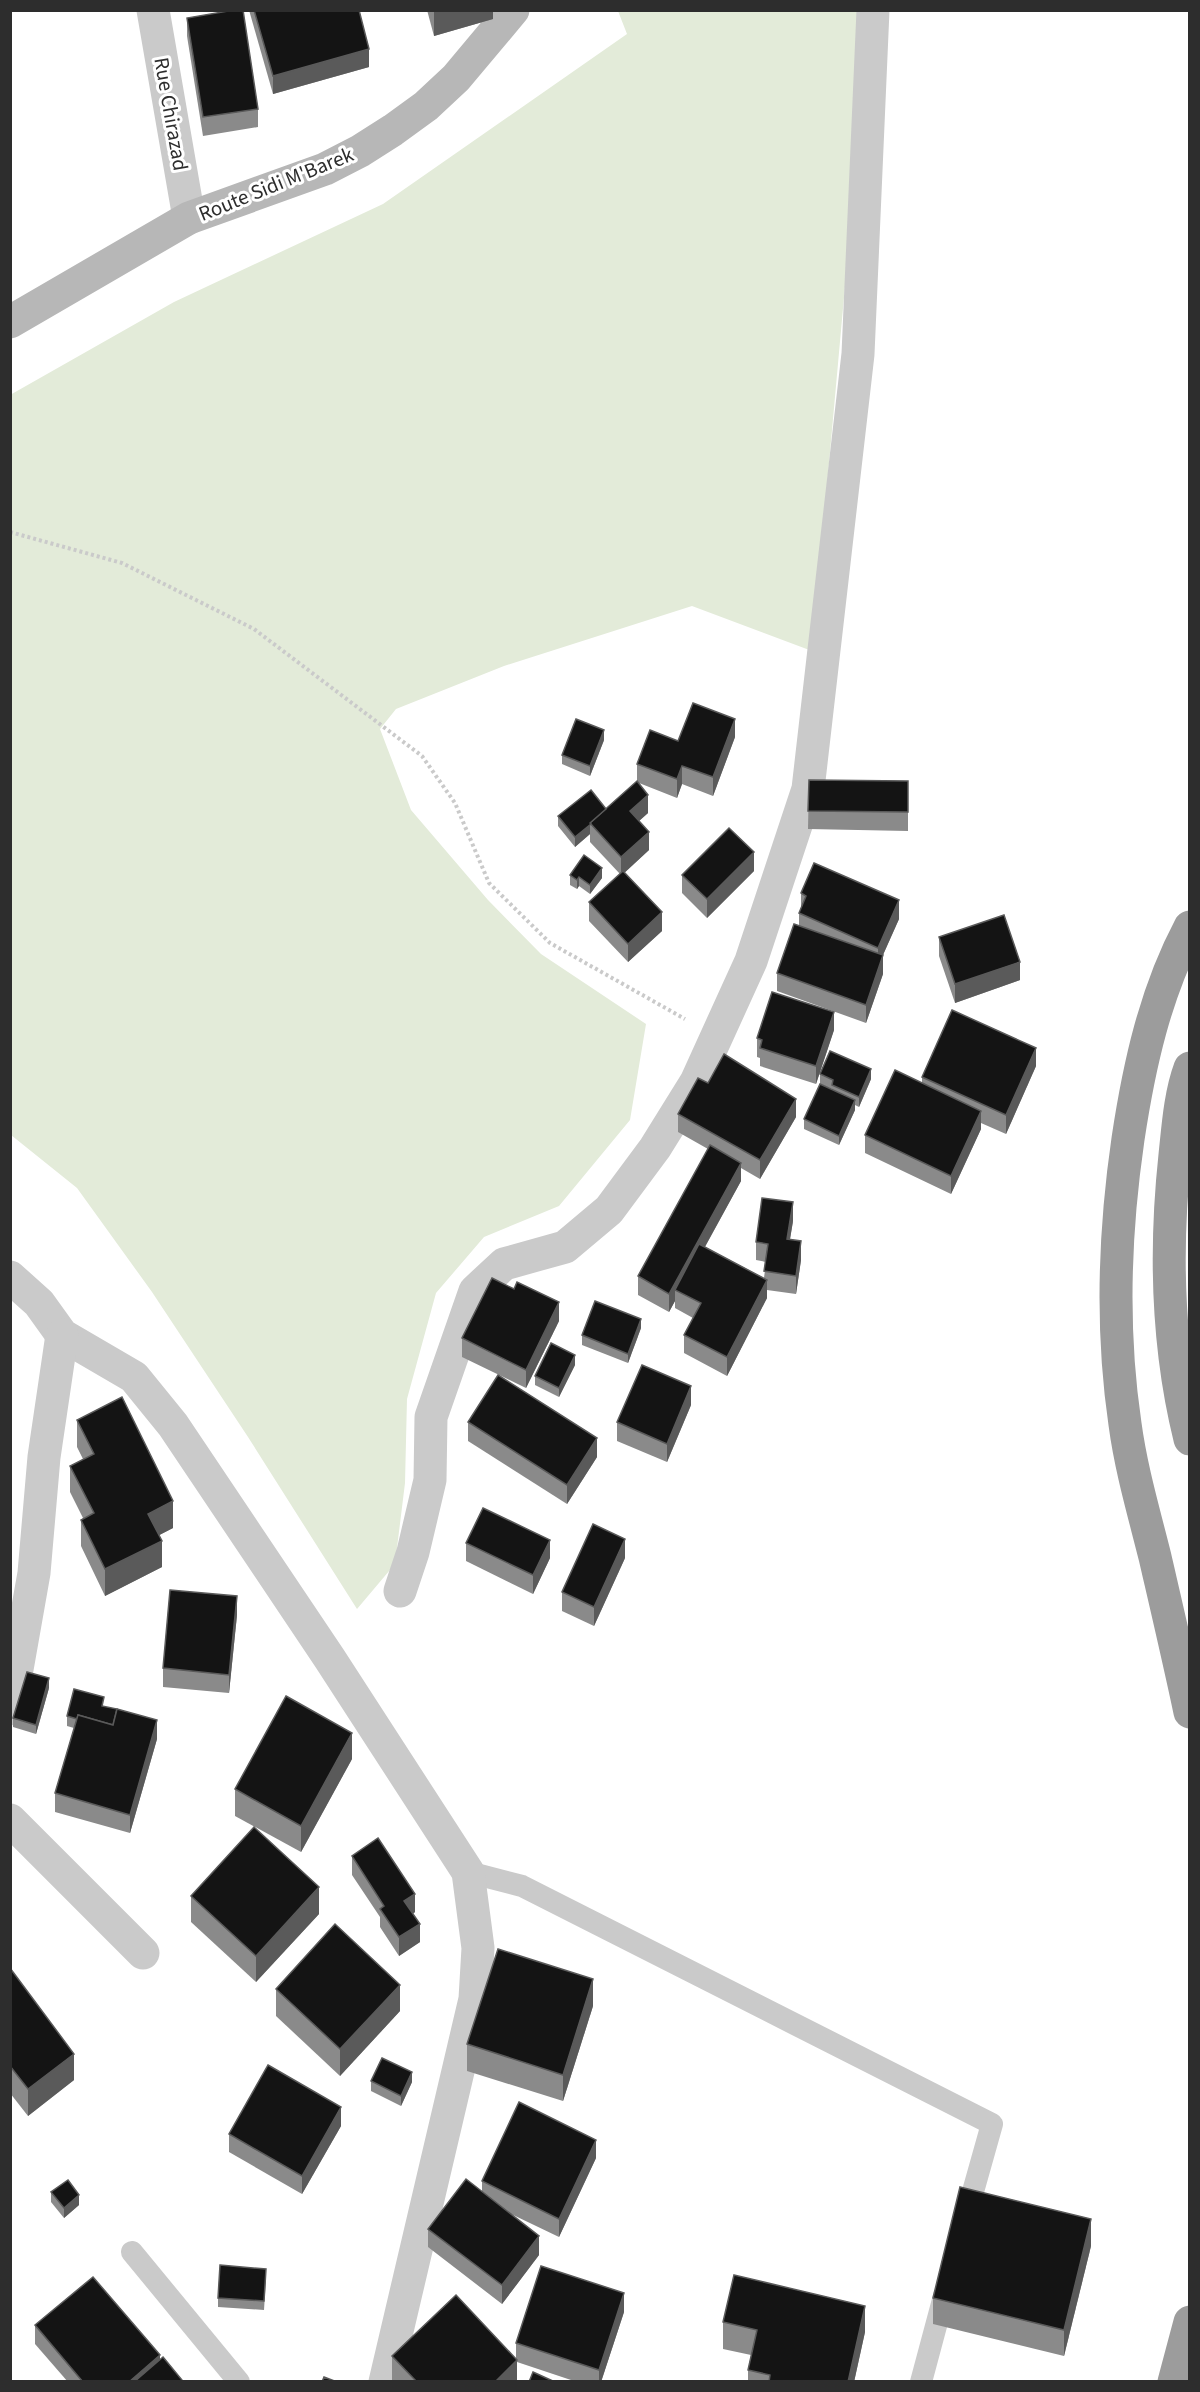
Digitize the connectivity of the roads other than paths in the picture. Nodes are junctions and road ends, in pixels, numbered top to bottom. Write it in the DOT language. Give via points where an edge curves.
graph roads {
  1 [pos="153,10"];
  2 [pos="513,10"];
  3 [pos="873,10"];
  4 [pos="189,218"];
  5 [pos="10,322"];
  6 [pos="1190,927"];
  7 [pos="1190,1068"];
  8 [pos="10,1277"];
  9 [pos="62,1335"];
  10 [pos="1190,1438"];
  11 [pos="400,1591"];
  12 [pos="10,1709"];
  13 [pos="1190,1712"];
  14 [pos="10,1820"];
  15 [pos="468,1872"];
  16 [pos="143,1953"];
  17 [pos="961,2236"];
  18 [pos="132,2252"];
  19 [pos="948,2281"];
  20 [pos="1190,2322"];
  21 [pos="388,2379"];
  22 [pos="239,2382"];
  23 [pos="921,2382"];
  24 [pos="1174,2382"];
  1 -- 4 [label="street, Rue Chirazad"];
  2 -- 4 [label="main road, Route Sidi M'Barek" via="456,78 393,130 325,169"];
  3 -- 11 [label="street" via="858,354 808,789 751,961 696,1082 655,1148 609,1210 565,1247 504,1264 475,1291 431,1417 430,1480"];
  4 -- 5 [label="main road, Route Sidi M'Barek"];
  6 -- 13 [label="highway" via="1150,1028 1136,1093 1118,1222 1115,1298 1125,1426"];
  7 -- 10 [label="highway" via="1177,1131 1168,1242 1176,1358"];
  8 -- 9 [label="street" via="39,1303"];
  9 -- 12 [label="street" via="44,1457 34,1573"];
  9 -- 15 [label="street" via="134,1377 172,1425"];
  14 -- 16 [label="street"];
  15 -- 17 [label="lane" via="522,1886 992,2124"];
  15 -- 21 [label="street" via="478,1948 475,1999"];
  18 -- 22 [label="lane"];
  19 -- 23 [label="lane"];
  20 -- 24 [label="highway"];
}
